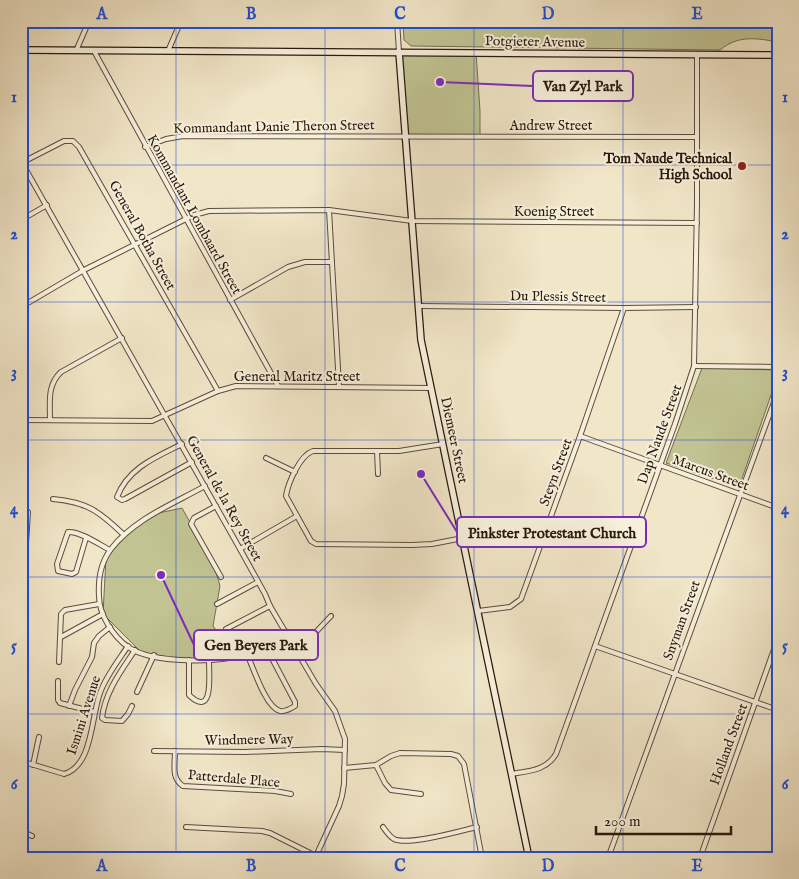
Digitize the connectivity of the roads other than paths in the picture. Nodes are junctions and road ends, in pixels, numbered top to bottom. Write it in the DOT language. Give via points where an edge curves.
graph roads {
  1 [pos="89,21"];
  2 [pos="181,21"];
  3 [pos="397,21"];
  4 [pos="21,50"];
  5 [pos="76,51"];
  6 [pos="94,51"];
  7 [pos="167,52"];
  8 [pos="399,52"];
  9 [pos="697,55"];
  10 [pos="778,56"];
  11 [pos="405,136"];
  12 [pos="697,137"];
  13 [pos="146,147"];
  14 [pos="22,161"];
  15 [pos="47,205"];
  16 [pos="330,210"];
  17 [pos="185,219"];
  18 [pos="21,220"];
  19 [pos="412,221"];
  20 [pos="697,223"];
  21 [pos="135,245"];
  22 [pos="332,262"];
  23 [pos="84,270"];
  24 [pos="230,300"];
  25 [pos="420,306"];
  26 [pos="696,306"];
  27 [pos="21,307"];
  28 [pos="624,308"];
  29 [pos="122,338"];
  30 [pos="694,366"];
  31 [pos="778,367"];
  32 [pos="278,386"];
  33 [pos="339,386"];
  34 [pos="431,388"];
  35 [pos="218,390"];
  36 [pos="778,390"];
  37 [pos="165,415"];
  38 [pos="21,420"];
  39 [pos="50,420"];
  40 [pos="580,436"];
  41 [pos="182,444"];
  42 [pos="443,444"];
  43 [pos="378,451"];
  44 [pos="266,458"];
  45 [pos="192,462"];
  46 [pos="659,466"];
  47 [pos="295,472"];
  48 [pos="378,474"];
  49 [pos="205,486"];
  50 [pos="739,494"];
  51 [pos="52,500"];
  52 [pos="21,506"];
  53 [pos="216,506"];
  54 [pos="778,508"];
  55 [pos="297,516"];
  56 [pos="24,534"];
  57 [pos="124,535"];
  58 [pos="86,538"];
  59 [pos="463,538"];
  60 [pos="26,543"];
  61 [pos="240,549"];
  62 [pos="110,550"];
  63 [pos="26,568"];
  64 [pos="221,577"];
  65 [pos="258,582"];
  66 [pos="24,586"];
  67 [pos="99,604"];
  68 [pos="218,604"];
  69 [pos="270,606"];
  70 [pos="478,612"];
  71 [pos="103,614"];
  72 [pos="330,616"];
  73 [pos="110,627"];
  74 [pos="226,628"];
  75 [pos="26,632"];
  76 [pos="287,632"];
  77 [pos="61,637"];
  78 [pos="778,638"];
  79 [pos="21,642"];
  80 [pos="128,646"];
  81 [pos="595,646"];
  82 [pos="266,647"];
  83 [pos="135,650"];
  84 [pos="298,651"];
  85 [pos="247,654"];
  86 [pos="154,655"];
  87 [pos="189,660"];
  88 [pos="208,661"];
  89 [pos="58,662"];
  90 [pos="674,673"];
  91 [pos="58,682"];
  92 [pos="137,692"];
  93 [pos="755,702"];
  94 [pos="69,706"];
  95 [pos="132,706"];
  96 [pos="778,710"];
  97 [pos="23,712"];
  98 [pos="94,712"];
  99 [pos="39,737"];
  100 [pos="345,750"];
  101 [pos="154,751"];
  102 [pos="175,752"];
  103 [pos="22,764"];
  104 [pos="33,765"];
  105 [pos="376,765"];
  106 [pos="344,768"];
  107 [pos="511,774"];
  108 [pos="291,794"];
  109 [pos="421,794"];
  110 [pos="186,827"];
  111 [pos="383,827"];
  112 [pos="477,827"];
  113 [pos="21,831"];
  114 [pos="32,836"];
  115 [pos="317,857"];
  116 [pos="482,858"];
  117 [pos="529,858"];
  118 [pos="608,858"];
  119 [pos="700,858"];
  1 -- 5 [label="street"];
  2 -- 7 [label="street"];
  3 -- 8 [label="street, Diemeer Street"];
  4 -- 5 [label="street, Potgieter Avenue"];
  5 -- 6 [label="street, Potgieter Avenue"];
  6 -- 7 [label="street, Potgieter Avenue"];
  6 -- 13 [label="street, Kommandant Lombaard Street"];
  7 -- 8 [label="street, Potgieter Avenue"];
  8 -- 9 [label="street, Potgieter Avenue"];
  8 -- 11 [label="street, Diemeer Street"];
  9 -- 10 [label="street, Potgieter Avenue"];
  9 -- 12 [label="street, Dap Naude Street"];
  11 -- 12 [label="street, Andrew Street"];
  11 -- 13 [label="street, Kommandant Danie Theron Street" via="183,136"];
  11 -- 19 [label="street, Diemeer Street"];
  12 -- 20 [label="street, Dap Naude Street"];
  13 -- 17 [label="street, Kommandant Lombaard Street"];
  14 -- 15 [label="street, General de la Rey Street"];
  14 -- 21 [label="street, General Botha Street" via="64,141 73,141 82,151"];
  15 -- 18 [label="street"];
  15 -- 23 [label="street, General de la Rey Street"];
  16 -- 17 [label="street, Koenig Street" via="218,210 201,212"];
  16 -- 19 [label="street, Koenig Street"];
  16 -- 22 [label="street"];
  17 -- 21 [label="street, Koenig Street"];
  17 -- 24 [label="street, Kommandant Lombaard Street"];
  19 -- 20 [label="street, Koenig Street"];
  19 -- 25 [label="street, Diemeer Street"];
  20 -- 26 [label="street, Dap Naude Street"];
  21 -- 23 [label="street, Koenig Street"];
  21 -- 35 [label="street, General Botha Street"];
  22 -- 24 [label="street" via="305,262 288,267"];
  22 -- 33 [label="street"];
  23 -- 27 [label="street, Koenig Street"];
  23 -- 29 [label="street, General de la Rey Street"];
  24 -- 32 [label="street, Kommandant Lombaard Street"];
  25 -- 28 [label="street, Du Plessis Street"];
  25 -- 34 [label="street, Diemeer Street" via="420,333"];
  26 -- 28 [label="street, Du Plessis Street"];
  26 -- 30 [label="street, Dap Naude Street"];
  28 -- 40 [label="street, Steyn Street"];
  29 -- 37 [label="street, General de la Rey Street"];
  29 -- 39 [label="street" via="61,372 50,391"];
  30 -- 31 [label="street"];
  30 -- 46 [label="street, Dap Naude Street"];
  32 -- 33 [label="street, General Maritz Street"];
  32 -- 35 [label="street, General Maritz Street" via="236,386"];
  33 -- 34 [label="street, General Maritz Street"];
  34 -- 42 [label="street, Diemeer Street"];
  35 -- 37 [label="street, General Maritz Street"];
  36 -- 50 [label="street, Snyman Street"];
  37 -- 39 [label="street, General Maritz Street" via="148,421"];
  37 -- 41 [label="street, General de la Rey Street"];
  38 -- 39 [label="street, General Maritz Street"];
  40 -- 46 [label="street, Marcus Street"];
  40 -- 70 [label="street, Steyn Street" via="521,599 510,607"];
  41 -- 45 [label="street, General de la Rey Street"];
  41 -- 45 [label="street" via="138,468 118,498 124,500"];
  42 -- 43 [label="street" via="403,451"];
  42 -- 59 [label="street, Diemeer Street"];
  43 -- 47 [label="street" via="313,451 304,457"];
  43 -- 48 [label="street"];
  44 -- 47 [label="street"];
  45 -- 49 [label="street, General de la Rey Street"];
  46 -- 50 [label="street, Marcus Street"];
  46 -- 81 [label="street, Dap Naude Street"];
  47 -- 55 [label="street" via="286,496"];
  49 -- 53 [label="street, General de la Rey Street"];
  49 -- 57 [label="street" via="135,525"];
  50 -- 54 [label="street, Marcus Street"];
  50 -- 90 [label="street, Snyman Street"];
  51 -- 57 [label="street" via="86,505"];
  52 -- 56 [label="street" via="28,512"];
  53 -- 61 [label="street, General de la Rey Street"];
  53 -- 64 [label="street" via="194,518 192,524"];
  55 -- 59 [label="street" via="311,541 319,544 412,545"];
  55 -- 61 [label="street"];
  56 -- 60 [label="street"];
  57 -- 62 [label="street"];
  58 -- 58 [label="street" via="76,572 58,570 67,533"];
  58 -- 62 [label="street"];
  59 -- 70 [label="street, Diemeer Street"];
  61 -- 65 [label="street, General de la Rey Street"];
  62 -- 67 [label="street" via="100,577"];
  63 -- 66 [label="street"];
  65 -- 68 [label="street"];
  65 -- 69 [label="street, General de la Rey Street"];
  66 -- 75 [label="street"];
  67 -- 71 [label="street"];
  67 -- 77 [label="street" via="64,611 60,617"];
  69 -- 74 [label="street"];
  69 -- 76 [label="street, General de la Rey Street"];
  70 -- 107 [label="street, Diemeer Street" via="483,652"];
  71 -- 73 [label="street"];
  71 -- 77 [label="street"];
  72 -- 84 [label="street"];
  73 -- 80 [label="street"];
  73 -- 94 [label="street" via="94,643 92,657"];
  76 -- 82 [label="street"];
  76 -- 84 [label="street, General de la Rey Street"];
  77 -- 89 [label="street"];
  78 -- 93 [label="street, Holland Street"];
  79 -- 97 [label="street" via="24,647"];
  80 -- 83 [label="street"];
  80 -- 98 [label="street, Ismini Avenue" via="106,680"];
  81 -- 90 [label="street"];
  81 -- 107 [label="street, Dap Naude Street" via="553,760 544,767"];
  82 -- 85 [label="street"];
  82 -- 85 [label="street" via="295,702 295,706 287,710 278,710 269,703"];
  83 -- 86 [label="street"];
  83 -- 95 [label="street" via="114,681 102,718 122,721"];
  84 -- 100 [label="street, General de la Rey Street" via="335,711 344,734"];
  85 -- 88 [label="street"];
  86 -- 87 [label="street"];
  86 -- 92 [label="street"];
  87 -- 88 [label="street"];
  87 -- 88 [label="street" via="189,695 202,702 209,694"];
  90 -- 93 [label="street"];
  90 -- 118 [label="street, Snyman Street"];
  91 -- 94 [label="street" via="58,702"];
  93 -- 96 [label="street"];
  93 -- 119 [label="street, Holland Street"];
  94 -- 98 [label="street"];
  98 -- 104 [label="street, Ismini Avenue" via="85,755 73,770 64,774"];
  99 -- 104 [label="street"];
  100 -- 102 [label="street, Windmere Way"];
  100 -- 106 [label="street, General de la Rey Street"];
  101 -- 102 [label="street, Windmere Way"];
  102 -- 108 [label="street, Patterdale Place" via="174,776 183,786"];
  103 -- 104 [label="street, Ismini Avenue"];
  105 -- 106 [label="street"];
  105 -- 109 [label="street" via="391,790"];
  105 -- 112 [label="street" via="400,753 458,756 464,764"];
  106 -- 115 [label="street, General de la Rey Street" via="339,806"];
  107 -- 117 [label="street, Diemeer Street"];
  110 -- 115 [label="street" via="270,832"];
  111 -- 112 [label="street" via="389,835 402,841"];
  112 -- 116 [label="street"];
  113 -- 114 [label="street"];
}
